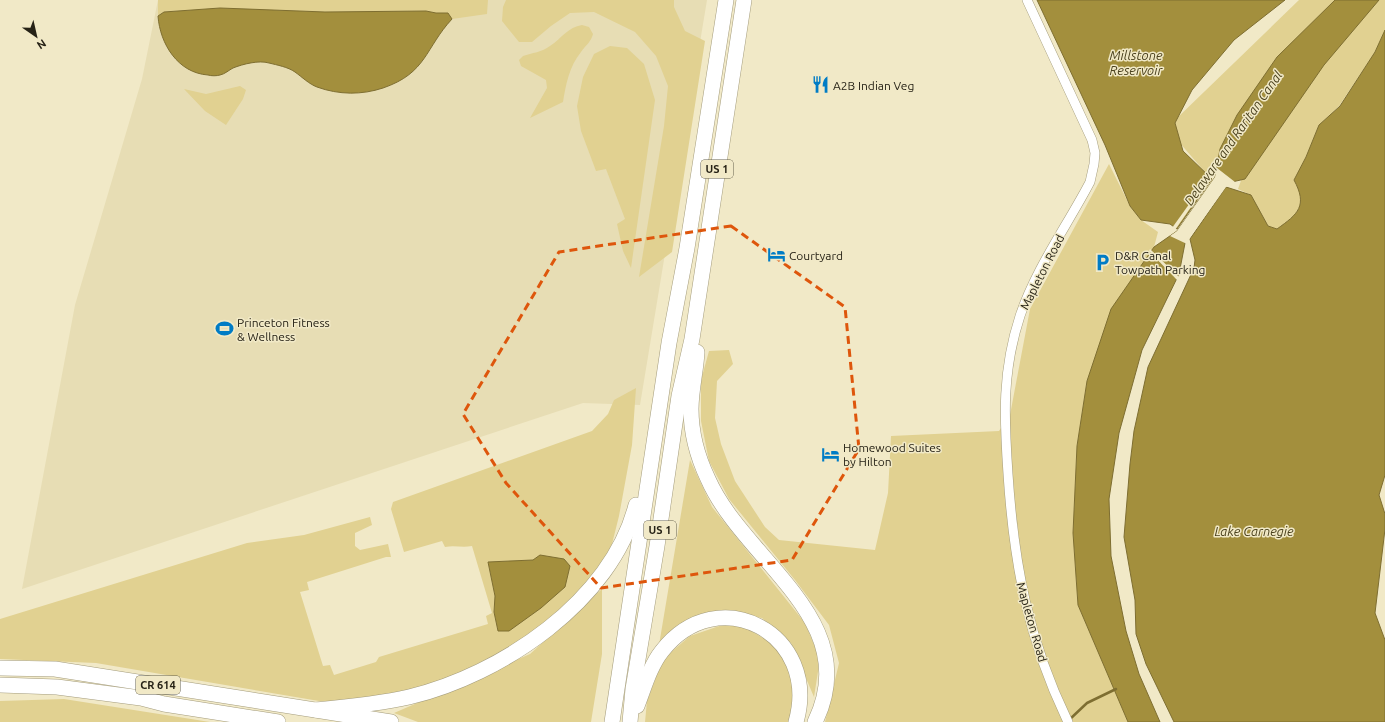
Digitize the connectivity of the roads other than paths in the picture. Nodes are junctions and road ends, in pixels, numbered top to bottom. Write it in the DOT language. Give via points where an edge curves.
graph roads {
  1 [pos="716,0"];
  2 [pos="726,0"];
  3 [pos="744,0"];
  4 [pos="1027,0"];
  5 [pos="722,32"];
  6 [pos="692,339"];
  7 [pos="648,475"];
  8 [pos="0,668"];
  9 [pos="0,685"];
  10 [pos="141,698"];
  11 [pos="316,710"];
  12 [pos="278,722"];
  13 [pos="327,722"];
  14 [pos="391,722"];
  15 [pos="612,722"];
  16 [pos="630,722"];
  17 [pos="796,722"];
  18 [pos="815,722"];
  19 [pos="1068,722"];
  1 -- 5 [label="highway"];
  2 -- 5 [label="highway, US 1"];
  3 -- 6 [label="highway, US 1"];
  4 -- 19 [label="street, Mapleton Road" via="1086,127 1095,153 1090,182 1035,280 1020,314 1008,360 1004,404 1011,523 1020,580 1034,635"];
  5 -- 7 [label="highway, US 1"];
  6 -- 16 [label="highway, US 1" via="679,396"];
  6 -- 18 [label="highway" via="697,352 691,409 700,459 707,478 727,514 800,601 820,635 827,675 824,699"];
  7 -- 11 [label="highway" via="641,487 627,534 601,577 545,631 478,672 430,691 380,703"];
  7 -- 15 [label="highway, US 1"];
  8 -- 11 [label="highway, CR 614" via="55,669"];
  9 -- 10 [label="highway, CR 614" via="57,687"];
  10 -- 12 [label="highway"];
  10 -- 13 [label="highway" via="168,698"];
  11 -- 14 [label="highway"];
  16 -- 17 [label="highway" via="654,663 662,651 672,640 693,625 717,618 740,618 752,622 777,638 787,650 798,672 800,708"];
}
